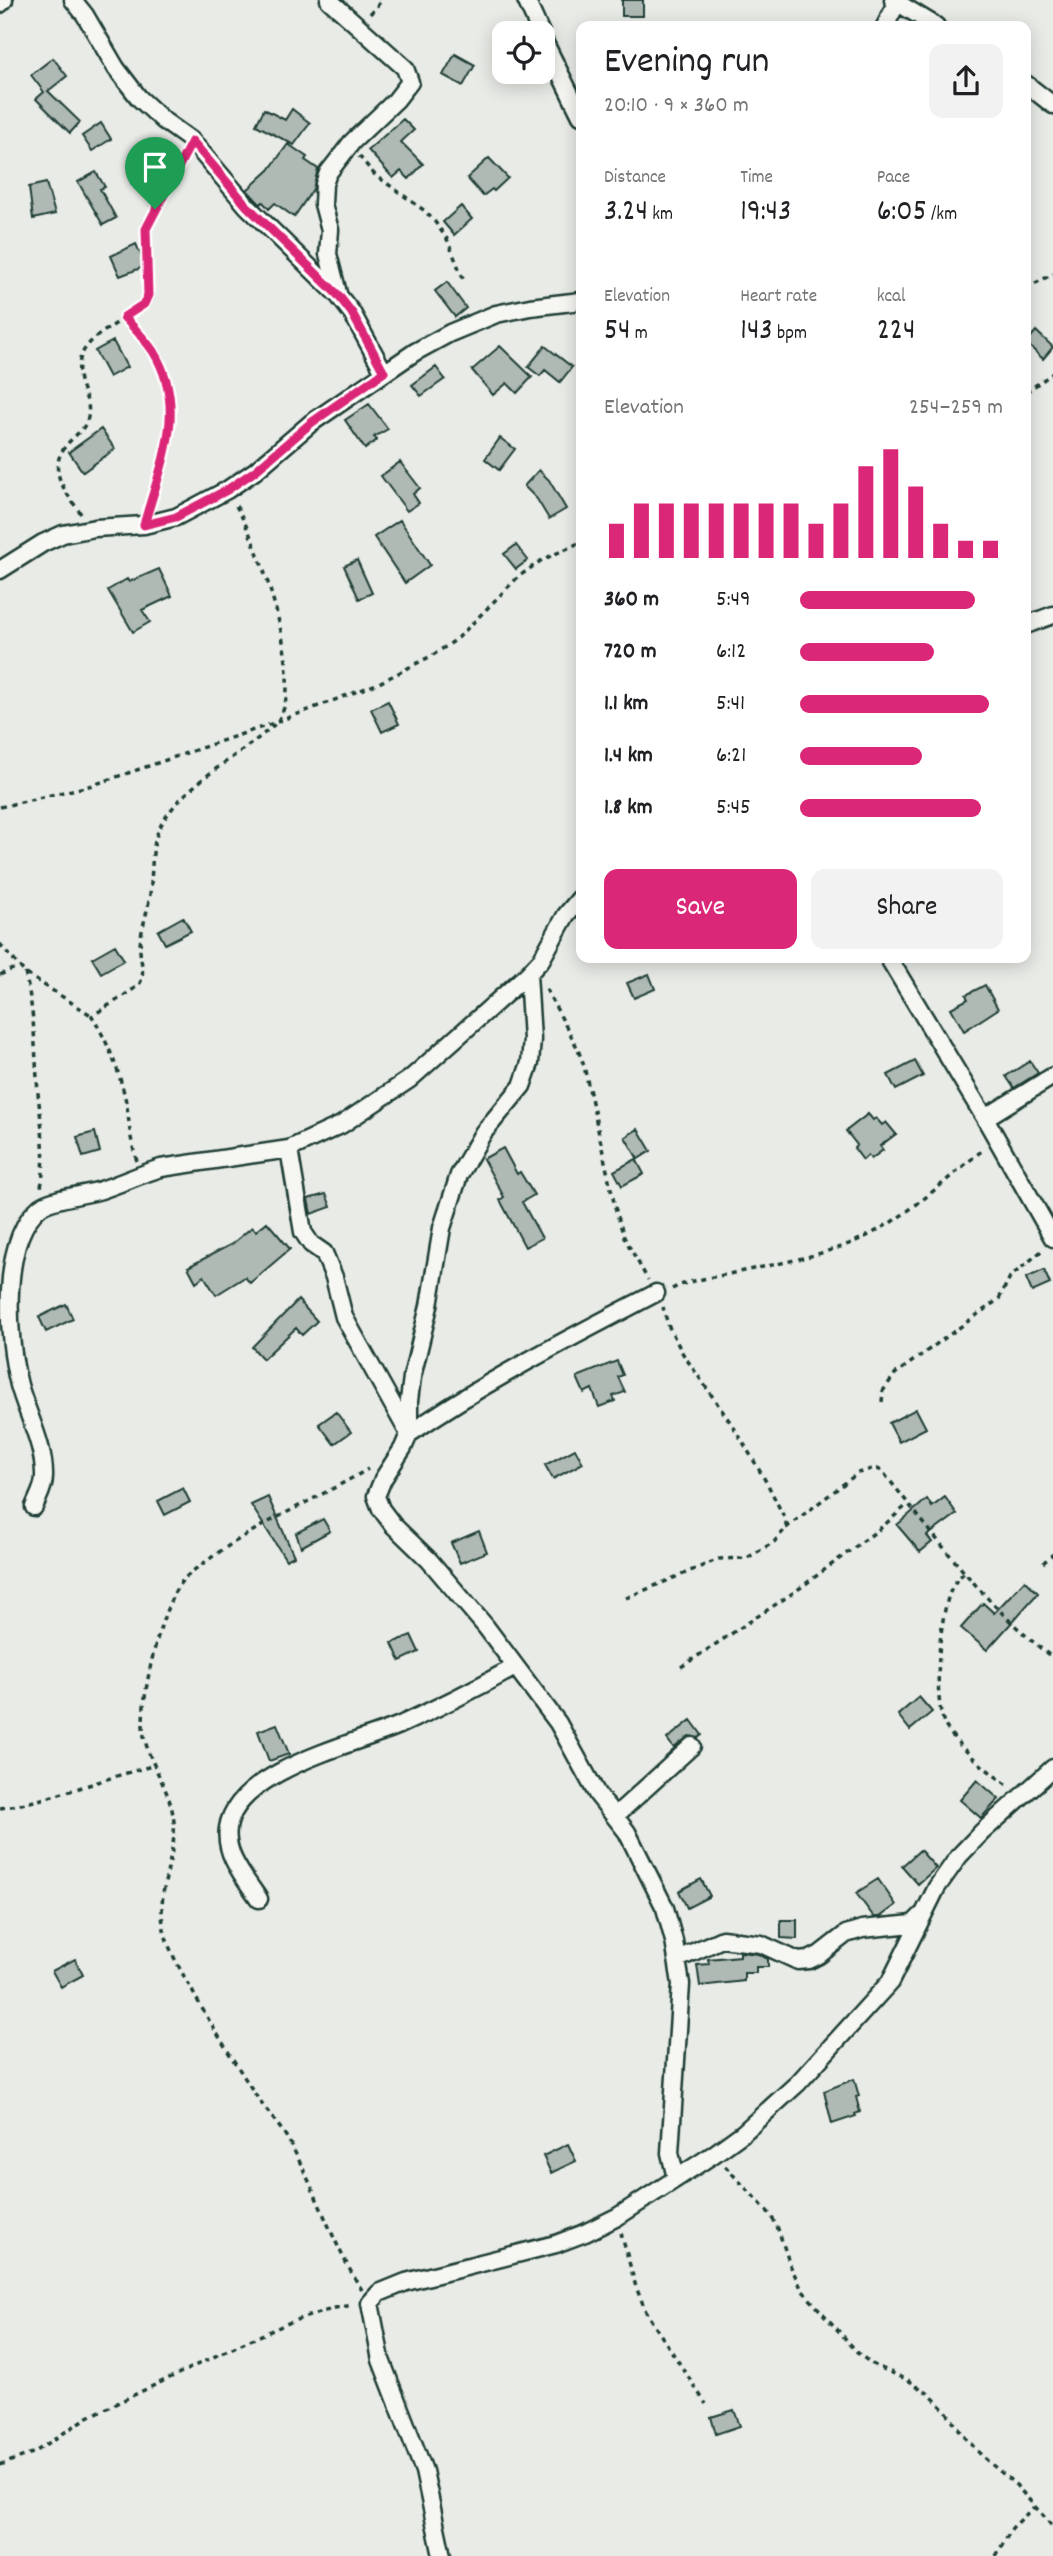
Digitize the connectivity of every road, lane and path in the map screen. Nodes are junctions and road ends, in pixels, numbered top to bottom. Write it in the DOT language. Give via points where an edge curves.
graph roads {
  1 [pos="4,0"];
  2 [pos="329,0"];
  3 [pos="526,0"];
  4 [pos="79,1"];
  5 [pos="895,2"];
  6 [pos="0,4"];
  7 [pos="536,21"];
  8 [pos="887,21"];
  9 [pos="927,21"];
  10 [pos="555,62"];
  11 [pos="1031,88"];
  12 [pos="1053,105"];
  13 [pos="576,106"];
  14 [pos="192,141"];
  15 [pos="352,142"];
  16 [pos="1053,274"];
  17 [pos="464,281"];
  18 [pos="1031,285"];
  19 [pos="338,295"];
  20 [pos="576,302"];
  21 [pos="124,317"];
  22 [pos="384,372"];
  23 [pos="1053,373"];
  24 [pos="1031,388"];
  25 [pos="227,490"];
  26 [pos="144,525"];
  27 [pos="95,528"];
  28 [pos="576,543"];
  29 [pos="0,570"];
  30 [pos="1053,615"];
  31 [pos="1031,623"];
  32 [pos="277,722"];
  33 [pos="0,807"];
  34 [pos="576,903"];
  35 [pos="0,944"];
  36 [pos="541,960"];
  37 [pos="892,963"];
  38 [pos="18,966"];
  39 [pos="25,973"];
  40 [pos="528,974"];
  41 [pos="0,975"];
  42 [pos="92,1016"];
  43 [pos="1053,1076"];
  44 [pos="985,1118"];
  45 [pos="996,1139"];
  46 [pos="289,1149"];
  47 [pos="144,1173"];
  48 [pos="27,1219"];
  49 [pos="1053,1240"];
  50 [pos="659,1298"];
  51 [pos="882,1402"];
  52 [pos="409,1434"];
  53 [pos="907,1505"];
  54 [pos="34,1507"];
  55 [pos="786,1528"];
  56 [pos="1053,1554"];
  57 [pos="1043,1563"];
  58 [pos="964,1573"];
  59 [pos="626,1598"];
  60 [pos="1053,1658"];
  61 [pos="515,1667"];
  62 [pos="681,1667"];
  63 [pos="692,1746"];
  64 [pos="152,1766"];
  65 [pos="1053,1768"];
  66 [pos="1023,1795"];
  67 [pos="0,1808"];
  68 [pos="615,1816"];
  69 [pos="259,1899"];
  70 [pos="923,1913"];
  71 [pos="678,1959"];
  72 [pos="714,2154"];
  73 [pos="676,2178"];
  74 [pos="617,2217"];
  75 [pos="370,2303"];
  76 [pos="706,2404"];
  77 [pos="0,2465"];
  78 [pos="1034,2507"];
  79 [pos="1053,2527"];
  80 [pos="442,2556"];
  81 [pos="996,2556"];
  1 -- 6 [label="street"];
  2 -- 15 [label="street" via="395,58 410,82"];
  3 -- 7 [label="street"];
  4 -- 14 [label="street" via="116,68 139,98"];
  5 -- 8 [label="street"];
  5 -- 9 [label="street"];
  10 -- 13 [label="street"];
  11 -- 12 [label="street"];
  14 -- 19 [label="street" via="247,206"];
  14 -- 21 [label="path" via="146,229 148,295 144,304"];
  15 -- 17 [label="path" via="374,174 435,222"];
  15 -- 19 [label="street" via="328,173 322,193 330,222 328,254"];
  16 -- 18 [label="path"];
  19 -- 22 [label="street"];
  20 -- 22 [label="street" via="496,314 450,333"];
  21 -- 26 [label="path" via="153,351 168,386 169,445"];
  21 -- 27 [label="path" via="81,353 78,372 89,416 57,461 57,471 72,501"];
  22 -- 25 [label="street"];
  23 -- 24 [label="path"];
  25 -- 26 [label="street" via="176,517"];
  25 -- 32 [label="path" via="262,560 284,647 289,674"];
  26 -- 27 [label="street"];
  27 -- 29 [label="street" via="63,534"];
  28 -- 32 [label="path" via="542,559 518,577 457,639 433,655 353,695"];
  30 -- 31 [label="street"];
  32 -- 33 [label="path" via="93,785"];
  32 -- 42 [label="path" via="200,781 161,826 153,847 150,895 141,929 143,974 139,984"];
  34 -- 36 [label="street"];
  35 -- 38 [label="path"];
  36 -- 40 [label="street"];
  36 -- 50 [label="path" via="544,985 584,1066 624,1237"];
  37 -- 44 [label="street"];
  38 -- 39 [label="path"];
  38 -- 41 [label="path"];
  39 -- 42 [label="path"];
  39 -- 48 [label="path" via="32,1000 44,1166 42,1184"];
  40 -- 46 [label="street" via="410,1079 341,1125"];
  40 -- 52 [label="street" via="530,1063 522,1086 483,1133 459,1175 436,1255 412,1377"];
  42 -- 47 [label="path" via="118,1072 129,1137"];
  43 -- 44 [label="street"];
  44 -- 45 [label="street"];
  45 -- 49 [label="street"];
  45 -- 50 [label="path" via="909,1210 845,1246 688,1282"];
  46 -- 47 [label="street"];
  46 -- 52 [label="street" via="303,1232 324,1253 344,1317"];
  47 -- 48 [label="street" via="42,1205"];
  48 -- 54 [label="street" via="12,1267 10,1324 12,1355 42,1456 43,1485"];
  49 -- 51 [label="path" via="1010,1277 999,1299 895,1374 883,1391"];
  50 -- 52 [label="street" via="480,1388"];
  50 -- 55 [label="path" via="683,1354 737,1433 781,1510"];
  52 -- 61 [label="street" via="376,1496 381,1509 478,1617"];
  53 -- 55 [label="path" via="875,1468 858,1473"];
  53 -- 58 [label="path"];
  53 -- 62 [label="path" via="796,1591"];
  55 -- 59 [label="path" via="774,1542 747,1558 719,1559"];
  56 -- 57 [label="path"];
  58 -- 60 [label="path" via="1011,1623"];
  58 -- 66 [label="path" via="949,1592 942,1632 941,1714 964,1749"];
  61 -- 68 [label="street" via="558,1723 597,1794"];
  61 -- 69 [label="street" via="443,1706 301,1761 247,1795 230,1819 228,1844"];
  63 -- 68 [label="street"];
  64 -- 67 [label="path"];
  65 -- 66 [label="street"];
  66 -- 70 [label="street" via="959,1856"];
  68 -- 71 [label="street" via="664,1908"];
  70 -- 71 [label="street" via="913,1924 846,1934 809,1960 798,1961 761,1944 722,1939"];
  70 -- 72 [label="street" via="895,1974 879,1995 774,2106"];
  71 -- 73 [label="street" via="680,2007 670,2153"];
  72 -- 73 [label="street"];
  72 -- 78 [label="path" via="769,2213 802,2290 859,2354 929,2394"];
  73 -- 74 [label="street"];
  74 -- 75 [label="street" via="556,2244 406,2282 379,2293"];
  74 -- 76 [label="path" via="648,2314"];
  75 -- 77 [label="path" via="293,2321 88,2417 35,2452"];
  75 -- 80 [label="street" via="381,2360 424,2471"];
  78 -- 79 [label="path"];
  78 -- 81 [label="path" via="1012,2528"];
}
